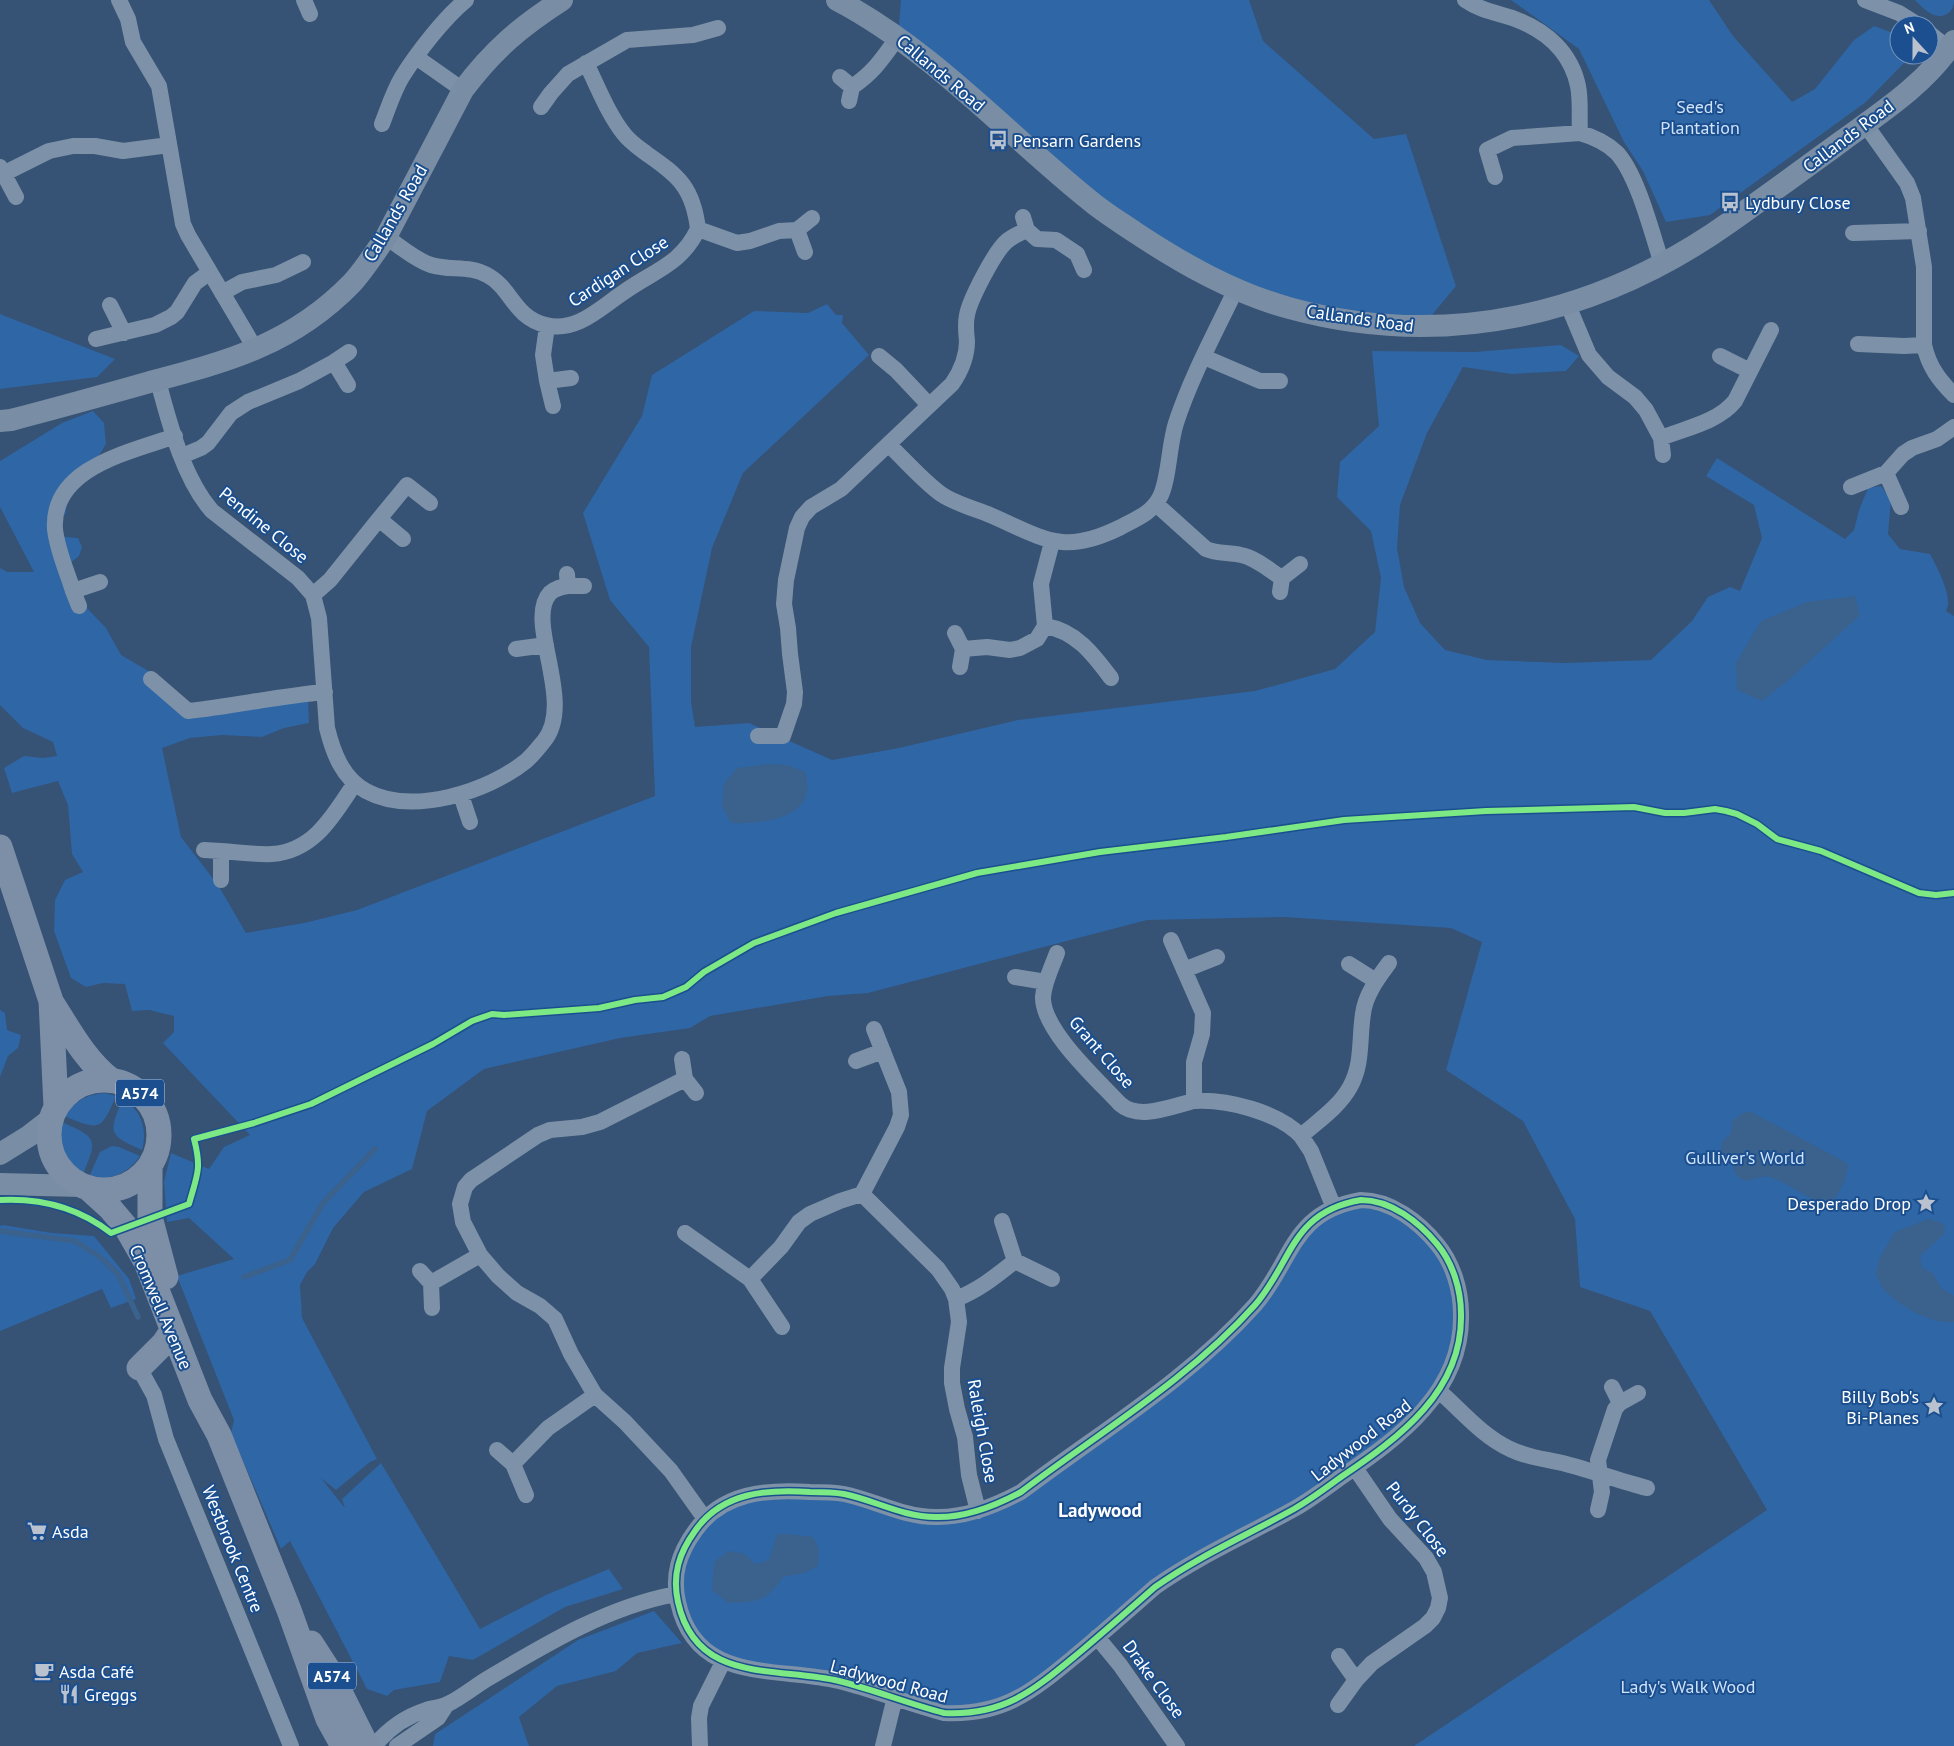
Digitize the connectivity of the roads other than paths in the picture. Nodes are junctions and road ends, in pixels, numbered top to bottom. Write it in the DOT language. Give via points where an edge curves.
graph roads {
  1 [pos="119,0"];
  2 [pos="466,0"];
  3 [pos="562,0"];
  4 [pos="836,0"];
  5 [pos="1465,0"];
  6 [pos="1865,0"];
  7 [pos="1901,6"];
  8 [pos="718,28"];
  9 [pos="898,36"];
  10 [pos="1939,38"];
  11 [pos="1951,45"];
  12 [pos="416,57"];
  13 [pos="586,64"];
  14 [pos="847,88"];
  15 [pos="463,90"];
  16 [pos="541,106"];
  17 [pos="382,124"];
  18 [pos="1865,124"];
  19 [pos="1580,133"];
  20 [pos="169,145"];
  21 [pos="2,170"];
  22 [pos="1496,178"];
  23 [pos="16,197"];
  24 [pos="812,218"];
  25 [pos="698,229"];
  26 [pos="797,230"];
  27 [pos="1919,231"];
  28 [pos="1854,233"];
  29 [pos="386,237"];
  30 [pos="805,252"];
  31 [pos="303,262"];
  32 [pos="1662,264"];
  33 [pos="1084,270"];
  34 [pos="210,272"];
  35 [pos="1236,288"];
  36 [pos="222,293"];
  37 [pos="110,305"];
  38 [pos="1568,305"];
  39 [pos="547,326"];
  40 [pos="1771,330"];
  41 [pos="124,333"];
  42 [pos="96,340"];
  43 [pos="1858,344"];
  44 [pos="1924,345"];
  45 [pos="256,350"];
  46 [pos="349,352"];
  47 [pos="879,356"];
  48 [pos="1720,356"];
  49 [pos="1204,357"];
  50 [pos="334,362"];
  51 [pos="1750,372"];
  52 [pos="572,378"];
  53 [pos="158,380"];
  54 [pos="1280,380"];
  55 [pos="548,381"];
  56 [pos="348,385"];
  57 [pos="1954,395"];
  58 [pos="929,405"];
  59 [pos="553,406"];
  60 [pos="4,422"];
  61 [pos="1954,427"];
  62 [pos="175,436"];
  63 [pos="1661,438"];
  64 [pos="889,445"];
  65 [pos="1663,455"];
  66 [pos="182,456"];
  67 [pos="1886,473"];
  68 [pos="1851,487"];
  69 [pos="430,502"];
  70 [pos="1156,504"];
  71 [pos="1901,507"];
  72 [pos="379,519"];
  73 [pos="403,539"];
  74 [pos="1052,542"];
  75 [pos="1300,564"];
  76 [pos="100,582"];
  77 [pos="573,582"];
  78 [pos="74,591"];
  79 [pos="313,595"];
  80 [pos="79,606"];
  81 [pos="1045,626"];
  82 [pos="955,633"];
  83 [pos="546,645"];
  84 [pos="516,649"];
  85 [pos="963,649"];
  86 [pos="960,666"];
  87 [pos="1110,678"];
  88 [pos="151,679"];
  89 [pos="325,692"];
  90 [pos="758,736"];
  91 [pos="355,783"];
  92 [pos="461,794"];
  93 [pos="470,822"];
  94 [pos="0,847"];
  95 [pos="204,850"];
  96 [pos="221,851"];
  97 [pos="221,880"];
  98 [pos="1171,940"];
  99 [pos="1057,953"];
  100 [pos="1217,957"];
  101 [pos="1389,963"];
  102 [pos="1348,964"];
  103 [pos="1184,970"];
  104 [pos="1016,977"];
  105 [pos="1376,981"];
  106 [pos="1046,982"];
  107 [pos="51,1001"];
  108 [pos="874,1029"];
  109 [pos="883,1051"];
  110 [pos="682,1060"];
  111 [pos="856,1061"];
  112 [pos="685,1079"];
  113 [pos="111,1080"];
  114 [pos="696,1093"];
  115 [pos="1194,1102"];
  116 [pos="53,1113"];
  117 [pos="1301,1136"];
  118 [pos="0,1154"];
  119 [pos="150,1167"];
  120 [pos="0,1184"];
  121 [pos="85,1187"];
  122 [pos="862,1194"];
  123 [pos="1334,1208"];
  124 [pos="1002,1221"];
  125 [pos="685,1233"];
  126 [pos="480,1255"];
  127 [pos="1015,1261"];
  128 [pos="750,1279"];
  129 [pos="1052,1280"];
  130 [pos="956,1298"];
  131 [pos="432,1308"];
  132 [pos="782,1327"];
  133 [pos="172,1331"];
  134 [pos="139,1368"];
  135 [pos="1612,1387"];
  136 [pos="1439,1391"];
  137 [pos="1638,1394"];
  138 [pos="596,1396"];
  139 [pos="1620,1403"];
  140 [pos="219,1435"];
  141 [pos="497,1450"];
  142 [pos="513,1464"];
  143 [pos="1355,1468"];
  144 [pos="1600,1476"];
  145 [pos="1647,1488"];
  146 [pos="526,1495"];
  147 [pos="1598,1510"];
  148 [pos="978,1511"];
  149 [pos="705,1519"];
  150 [pos="676,1594"];
  151 [pos="290,1610"];
  152 [pos="1097,1637"];
  153 [pos="1339,1656"];
  154 [pos="723,1662"];
  155 [pos="1356,1680"];
  156 [pos="895,1697"];
  157 [pos="447,1704"];
  158 [pos="1338,1705"];
  159 [pos="291,1746"];
  160 [pos="343,1746"];
  161 [pos="367,1746"];
  162 [pos="374,1746"];
  163 [pos="397,1746"];
  164 [pos="700,1746"];
  165 [pos="883,1746"];
  166 [pos="1177,1746"];
  1 -- 20 [label="street" via="128,19 133,42 159,86"];
  2 -- 12 [label="street"];
  3 -- 15 [label="street, Callands Road" via="516,32 494,52"];
  4 -- 9 [label="street, Callands Road"];
  5 -- 19 [label="street" via="1480,9 1517,20 1553,40 1573,70 1578,88"];
  6 -- 7 [label="street"];
  8 -- 13 [label="street" via="693,35 627,40"];
  9 -- 14 [label="street" via="869,76"];
  9 -- 35 [label="street, Callands Road" via="1090,201 1192,268"];
  10 -- 11 [label="street"];
  11 -- 18 [label="street, Callands Road" via="1912,88"];
  12 -- 15 [label="street"];
  12 -- 17 [label="street" via="401,79"];
  13 -- 16 [label="street" via="568,74"];
  13 -- 25 [label="street" via="624,136 674,172 683,183"];
  15 -- 29 [label="street, Callands Road"];
  18 -- 27 [label="street" via="1907,183"];
  18 -- 32 [label="street, Callands Road" via="1704,241"];
  19 -- 22 [label="street" via="1512,138 1487,150"];
  19 -- 32 [label="street" via="1606,144 1624,162 1638,192"];
  20 -- 21 [label="street" via="123,151 73,146 49,151"];
  20 -- 34 [label="street" via="183,224"];
  21 -- 23 [label="street"];
  24 -- 26 [label="street"];
  25 -- 26 [label="street" via="736,243 779,231"];
  25 -- 39 [label="street, Cardigan Close" via="681,255 590,317 561,326"];
  26 -- 30 [label="street"];
  27 -- 28 [label="street"];
  27 -- 44 [label="street" via="1924,267"];
  29 -- 39 [label="street" via="430,265 472,269 487,274 498,282 524,315"];
  29 -- 45 [label="street, Callands Road" via="353,282 332,302 286,336"];
  31 -- 36 [label="street" via="276,275 242,282"];
  32 -- 38 [label="street, Callands Road"];
  33 -- 58 [label="street" via="1077,254 1056,240 1037,239 1025,223 996,253 967,313 967,344 960,373"];
  34 -- 36 [label="street"];
  34 -- 41 [label="street" via="195,283 171,317"];
  35 -- 38 [label="street, Callands Road" via="1286,307 1336,319 1422,327 1497,321"];
  35 -- 49 [label="street"];
  36 -- 45 [label="street"];
  37 -- 41 [label="street"];
  38 -- 63 [label="street" via="1589,355 1608,377 1635,397"];
  39 -- 55 [label="street" via="543,355"];
  40 -- 51 [label="street"];
  41 -- 42 [label="street"];
  43 -- 44 [label="street"];
  44 -- 57 [label="street" via="1932,370"];
  45 -- 53 [label="street, Callands Road"];
  46 -- 50 [label="street"];
  47 -- 58 [label="street"];
  48 -- 51 [label="street"];
  49 -- 54 [label="street" via="1260,381"];
  49 -- 70 [label="street" via="1175,426 1163,488"];
  50 -- 56 [label="street"];
  50 -- 66 [label="street" via="248,402 231,414 208,443"];
  51 -- 63 [label="street" via="1728,410"];
  52 -- 55 [label="street"];
  53 -- 60 [label="street, Callands Road"];
  53 -- 62 [label="street, Pendine Close"];
  55 -- 59 [label="street"];
  58 -- 64 [label="street"];
  61 -- 67 [label="street" via="1903,454"];
  62 -- 66 [label="street, Pendine Close"];
  62 -- 78 [label="street" via="97,465 75,479 67,489 60,500 55,527"];
  63 -- 65 [label="street"];
  64 -- 74 [label="street" via="942,495"];
  64 -- 90 [label="street" via="841,489 811,507 797,528 784,604 794,704 783,736"];
  66 -- 79 [label="street, Pendine Close" via="193,484 212,511 298,578"];
  67 -- 68 [label="street"];
  67 -- 71 [label="street"];
  69 -- 72 [label="street" via="406,485"];
  70 -- 74 [label="street" via="1141,517 1092,540 1065,544"];
  70 -- 75 [label="street" via="1206,549 1250,558 1281,585"];
  72 -- 73 [label="street"];
  72 -- 79 [label="street" via="330,580"];
  74 -- 81 [label="street" via="1040,584"];
  76 -- 78 [label="street"];
  77 -- 83 [label="street, Pendine Close" via="558,588 546,599 543,619"];
  78 -- 80 [label="street"];
  79 -- 89 [label="street, Pendine Close" via="319,618"];
  81 -- 85 [label="street" via="1037,639 1020,648"];
  81 -- 87 [label="street" via="1068,633 1081,643"];
  82 -- 85 [label="street"];
  83 -- 84 [label="street"];
  83 -- 92 [label="street, Pendine Close" via="555,689 554,720 546,738 527,760"];
  85 -- 86 [label="street"];
  88 -- 89 [label="street" via="188,711 285,695"];
  89 -- 91 [label="street, Pendine Close" via="331,744 336,758"];
  91 -- 92 [label="street, Pendine Close" via="382,797 399,801 445,799"];
  91 -- 96 [label="street" via="326,826 301,846 272,854"];
  92 -- 93 [label="street"];
  94 -- 107 [label="main road, A574"];
  95 -- 96 [label="street"];
  96 -- 97 [label="street"];
  98 -- 103 [label="street"];
  99 -- 106 [label="street, Grant Close"];
  100 -- 103 [label="street"];
  101 -- 105 [label="street"];
  102 -- 105 [label="street"];
  103 -- 115 [label="street" via="1200,1004 1204,1023 1194,1062"];
  104 -- 106 [label="street"];
  105 -- 117 [label="street" via="1363,1014 1358,1066 1350,1088 1333,1109"];
  106 -- 115 [label="street, Grant Close" via="1044,1007 1053,1028 1126,1109 1138,1113"];
  107 -- 113 [label="main road, A574" via="96,1068"];
  107 -- 116 [label="main road, A574"];
  108 -- 109 [label="street"];
  109 -- 111 [label="street"];
  109 -- 122 [label="street" via="899,1092 901,1115"];
  110 -- 112 [label="street"];
  112 -- 114 [label="street"];
  112 -- 126 [label="street" via="600,1122 538,1135 472,1180 465,1187 460,1204 463,1222"];
  113 -- 116 [label="main road, A574" via="95,1080 80,1085 66,1095"];
  113 -- 119 [label="main road, A574" via="140,1093 151,1105 160,1135 158,1151"];
  115 -- 117 [label="street, Grant Close" via="1221,1102 1274,1117"];
  116 -- 118 [label="street" via="29,1136"];
  116 -- 121 [label="main road, A574" via="48,1134 50,1151 68,1178"];
  117 -- 123 [label="street, Grant Close" via="1311,1151"];
  119 -- 121 [label="main road, A574" via="123,1188 106,1191"];
  119 -- 140 [label="main road, Cromwell Avenue / A574" via="150,1217 155,1240 211,1395"];
  120 -- 121 [label="street"];
  121 -- 133 [label="main road, Cromwell Avenue / A574" via="110,1208 137,1244"];
  122 -- 128 [label="street" via="810,1214 799,1222 781,1247"];
  122 -- 130 [label="street, Raleigh Close" via="938,1269"];
  123 -- 136 [label="street, Ladywood Road" via="1361,1200 1379,1202 1420,1225 1445,1253 1458,1291 1462,1326 1456,1358"];
  123 -- 148 [label="street, Ladywood Road" via="1308,1224 1298,1235 1257,1302 1202,1356 1156,1394 1021,1492"];
  124 -- 127 [label="street"];
  125 -- 128 [label="street"];
  126 -- 131 [label="street" via="426,1277"];
  126 -- 138 [label="street" via="517,1293 540,1306 554,1319"];
  127 -- 129 [label="street"];
  127 -- 130 [label="street" via="986,1284"];
  128 -- 132 [label="street"];
  130 -- 148 [label="street, Raleigh Close" via="959,1322 952,1383"];
  133 -- 134 [label="main road"];
  133 -- 140 [label="main road, Cromwell Avenue / A574" via="200,1400"];
  134 -- 159 [label="street, Westbrook Centre" via="154,1395 166,1439"];
  135 -- 139 [label="street"];
  136 -- 143 [label="street, Ladywood Road" via="1403,1430"];
  136 -- 144 [label="street" via="1478,1428 1510,1450"];
  137 -- 139 [label="street"];
  138 -- 142 [label="street" via="548,1428"];
  138 -- 149 [label="street" via="671,1471"];
  139 -- 144 [label="street" via="1615,1408 1598,1460"];
  140 -- 151 [label="main road, Cromwell Avenue / A574"];
  141 -- 142 [label="street"];
  142 -- 146 [label="street"];
  143 -- 152 [label="street, Ladywood Road" via="1295,1509 1176,1572"];
  143 -- 155 [label="street, Purdy Close" via="1394,1526 1426,1558 1434,1572 1440,1598 1433,1618 1425,1626 1372,1663"];
  144 -- 145 [label="street"];
  144 -- 147 [label="street" via="1602,1492"];
  148 -- 149 [label="street, Ladywood Road" via="935,1518 844,1494 779,1490 735,1498"];
  149 -- 150 [label="street, Ladywood Road" via="682,1552 677,1568"];
  150 -- 154 [label="street, Ladywood Road" via="696,1641"];
  150 -- 157 [label="street" via="628,1607 560,1636"];
  151 -- 160 [label="main road, Cromwell Avenue / A574" via="328,1719"];
  151 -- 161 [label="main road, Cromwell Avenue / A574" via="331,1674"];
  152 -- 156 [label="street, Ladywood Road" via="1039,1686 997,1707 960,1714 944,1713"];
  152 -- 166 [label="street, Drake Close"];
  153 -- 155 [label="street"];
  154 -- 156 [label="street, Ladywood Road" via="756,1671 839,1681"];
  154 -- 164 [label="street" via="701,1706"];
  155 -- 158 [label="street, Purdy Close"];
  156 -- 165 [label="street"];
  157 -- 162 [label="street" via="398,1723 387,1730"];
  157 -- 163 [label="street" via="438,1718"];
}
